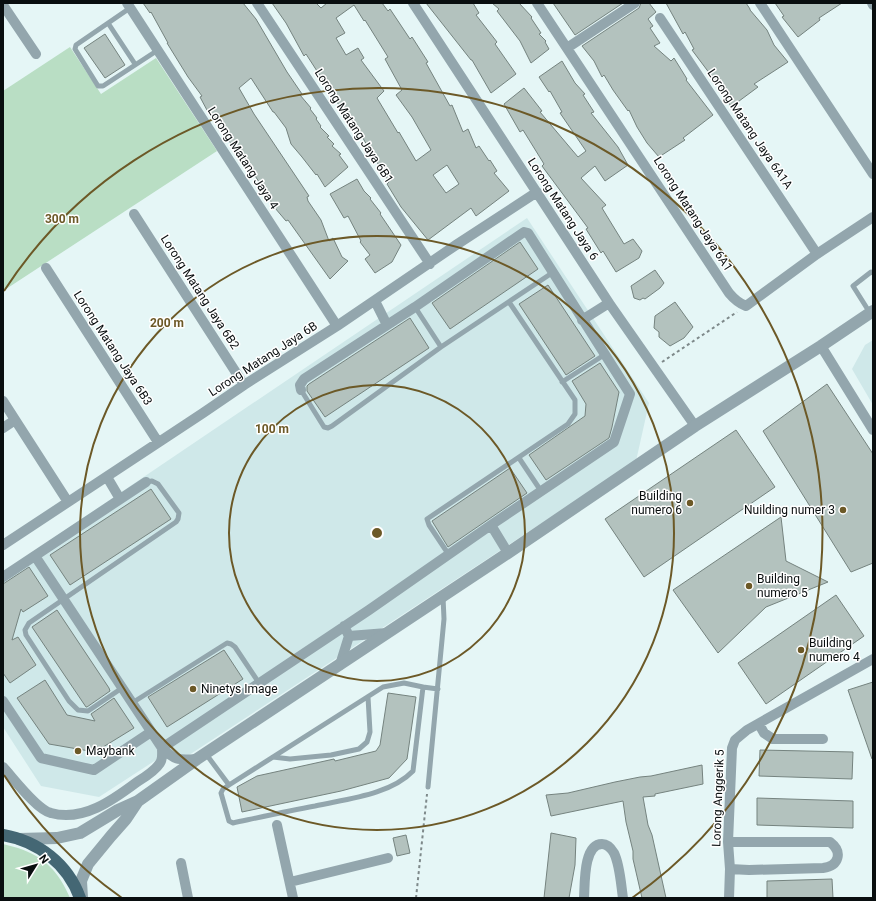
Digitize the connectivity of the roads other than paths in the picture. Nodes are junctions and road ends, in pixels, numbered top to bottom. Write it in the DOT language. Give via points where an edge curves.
graph roads {
  1 [pos="257,3"];
  2 [pos="413,3"];
  3 [pos="538,3"];
  4 [pos="635,3"];
  5 [pos="760,3"];
  6 [pos="3,5"];
  7 [pos="129,6"];
  8 [pos="660,18"];
  9 [pos="108,23"];
  10 [pos="567,48"];
  11 [pos="158,50"];
  12 [pos="36,54"];
  13 [pos="135,64"];
  14 [pos="873,174"];
  15 [pos="537,192"];
  16 [pos="134,214"];
  17 [pos="873,217"];
  18 [pos="817,254"];
  19 [pos="430,264"];
  20 [pos="46,268"];
  21 [pos="552,273"];
  22 [pos="873,273"];
  23 [pos="375,301"];
  24 [pos="509,302"];
  25 [pos="608,303"];
  26 [pos="415,307"];
  27 [pos="872,312"];
  28 [pos="582,320"];
  29 [pos="387,325"];
  30 [pos="337,326"];
  31 [pos="821,346"];
  32 [pos="441,347"];
  33 [pos="604,355"];
  34 [pos="562,382"];
  35 [pos="244,385"];
  36 [pos="301,390"];
  37 [pos="3,401"];
  38 [pos="15,420"];
  39 [pos="695,426"];
  40 [pos="3,428"];
  41 [pos="873,430"];
  42 [pos="158,442"];
  43 [pos="519,458"];
  44 [pos="107,477"];
  45 [pos="146,482"];
  46 [pos="541,491"];
  47 [pos="120,499"];
  48 [pos="68,502"];
  49 [pos="491,525"];
  50 [pos="3,545"];
  51 [pos="508,553"];
  52 [pos="449,555"];
  53 [pos="35,556"];
  54 [pos="3,577"];
  55 [pos="442,596"];
  56 [pos="64,599"];
  57 [pos="344,626"];
  58 [pos="388,633"];
  59 [pos="349,636"];
  60 [pos="873,659"];
  61 [pos="340,665"];
  62 [pos="259,683"];
  63 [pos="423,687"];
  64 [pos="122,688"];
  65 [pos="438,689"];
  66 [pos="368,697"];
  67 [pos="3,701"];
  68 [pos="132,703"];
  69 [pos="759,724"];
  70 [pos="151,732"];
  71 [pos="823,739"];
  72 [pos="162,748"];
  73 [pos="201,756"];
  74 [pos="273,757"];
  75 [pos="3,767"];
  76 [pos="229,785"];
  77 [pos="428,787"];
  78 [pos="138,801"];
  79 [pos="277,825"];
  80 [pos="9,835"];
  81 [pos="728,842"];
  82 [pos="388,858"];
  83 [pos="181,863"];
  84 [pos="730,869"];
  85 [pos="290,882"];
  86 [pos="81,898"];
  87 [pos="188,898"];
  88 [pos="293,898"];
  89 [pos="584,898"];
  90 [pos="623,898"];
  91 [pos="729,898"];
  1 -- 19 [label="street, Lorong Matang Jaya 6B1"];
  2 -- 15 [label="street, Lorong Matang Jaya 6"];
  3 -- 10 [label="street, Lorong Matang Jaya 6A1"];
  4 -- 10 [label="street"];
  5 -- 14 [label="street"];
  6 -- 12 [label="street"];
  7 -- 9 [label="lane"];
  7 -- 11 [label="street, Lorong Matang Jaya 4"];
  8 -- 18 [label="street, Lorong Matang Jaya 6A1A"];
  9 -- 13 [label="lane"];
  9 -- 13 [label="lane" via="78,43 75,49 98,86 103,86"];
  10 -- 18 [label="street, Lorong Matang Jaya 6A1" via="735,301 746,306"];
  11 -- 13 [label="lane"];
  11 -- 30 [label="street, Lorong Matang Jaya 4"];
  15 -- 19 [label="street, Lorong Matang Jaya 6B"];
  15 -- 25 [label="street, Lorong Matang Jaya 6"];
  16 -- 35 [label="street, Lorong Matang Jaya 6B2"];
  17 -- 18 [label="street"];
  19 -- 23 [label="street, Lorong Matang Jaya 6B"];
  20 -- 42 [label="street, Lorong Matang Jaya 6B3"];
  21 -- 24 [label="lane"];
  21 -- 26 [label="street" via="528,233 524,232"];
  21 -- 28 [label="street"];
  22 -- 27 [label="lane" via="853,286"];
  23 -- 29 [label="street"];
  23 -- 30 [label="street, Lorong Matang Jaya 6B"];
  24 -- 32 [label="lane"];
  24 -- 34 [label="lane"];
  25 -- 28 [label="street"];
  25 -- 39 [label="street, Lorong Matang Jaya 6"];
  26 -- 29 [label="street"];
  26 -- 32 [label="lane"];
  27 -- 31 [label="street"];
  28 -- 33 [label="street"];
  29 -- 36 [label="street" via="304,379 300,385"];
  30 -- 35 [label="street, Lorong Matang Jaya 6B"];
  31 -- 39 [label="street"];
  31 -- 41 [label="street"];
  32 -- 36 [label="lane" via="328,428 324,427"];
  33 -- 34 [label="lane"];
  33 -- 46 [label="street" via="630,394 614,442"];
  34 -- 43 [label="lane" via="575,400 575,414 568,424"];
  35 -- 42 [label="street, Lorong Matang Jaya 6B"];
  37 -- 38 [label="street"];
  38 -- 40 [label="street"];
  38 -- 48 [label="street"];
  39 -- 51 [label="street"];
  42 -- 44 [label="street, Lorong Matang Jaya 6B"];
  43 -- 46 [label="lane"];
  43 -- 52 [label="lane" via="427,519"];
  44 -- 47 [label="street"];
  44 -- 48 [label="street, Lorong Matang Jaya 6B"];
  45 -- 47 [label="street"];
  45 -- 56 [label="lane" via="158,484 178,513 176,522"];
  46 -- 49 [label="street"];
  47 -- 53 [label="street"];
  48 -- 50 [label="street, Lorong Matang Jaya 6B"];
  49 -- 51 [label="street"];
  49 -- 52 [label="street"];
  51 -- 55 [label="street"];
  52 -- 57 [label="street"];
  53 -- 54 [label="street"];
  53 -- 56 [label="street"];
  55 -- 58 [label="street"];
  55 -- 65 [label="lane" via="444,619"];
  56 -- 64 [label="street"];
  56 -- 64 [label="lane" via="29,623 26,630 26,635 60,688 78,710 84,711"];
  57 -- 59 [label="street"];
  57 -- 62 [label="street"];
  58 -- 59 [label="street"];
  58 -- 61 [label="street"];
  59 -- 61 [label="street"];
  60 -- 69 [label="street, Lorong Anggerik 5"];
  61 -- 73 [label="street"];
  62 -- 68 [label="lane" via="235,647 227,643"];
  62 -- 72 [label="street"];
  63 -- 65 [label="lane"];
  63 -- 66 [label="lane" via="404,682 383,687"];
  63 -- 76 [label="lane" via="413,772 387,789 233,823 226,815 221,793"];
  64 -- 68 [label="street"];
  65 -- 77 [label="lane"];
  66 -- 74 [label="lane"];
  66 -- 74 [label="lane" via="370,732 367,742 359,749 331,755"];
  67 -- 70 [label="street" via="41,758 94,770"];
  68 -- 70 [label="street"];
  69 -- 71 [label="street" via="764,733 774,739"];
  69 -- 81 [label="street, Lorong Anggerik 5" via="735,740 732,748"];
  70 -- 72 [label="street"];
  72 -- 73 [label="street" via="179,760"];
  72 -- 75 [label="street" via="161,762 155,769 104,804 77,814 50,813 37,805"];
  73 -- 76 [label="lane"];
  73 -- 78 [label="street"];
  74 -- 76 [label="lane"];
  78 -- 80 [label="street" via="80,832 57,838"];
  78 -- 86 [label="street" via="88,864 81,881"];
  79 -- 85 [label="street"];
  80 -- 86 [label="main road" via="40,849 58,864"];
  81 -- 84 [label="street, Lorong Anggerik 5"];
  81 -- 84 [label="street" via="830,842 836,847 837,857 832,866 823,868"];
  82 -- 85 [label="street"];
  83 -- 87 [label="street"];
  84 -- 91 [label="street, Lorong Anggerik 5"];
  85 -- 88 [label="street"];
  89 -- 90 [label="street" via="590,853 595,846 602,844 608,846 614,854"];
}
